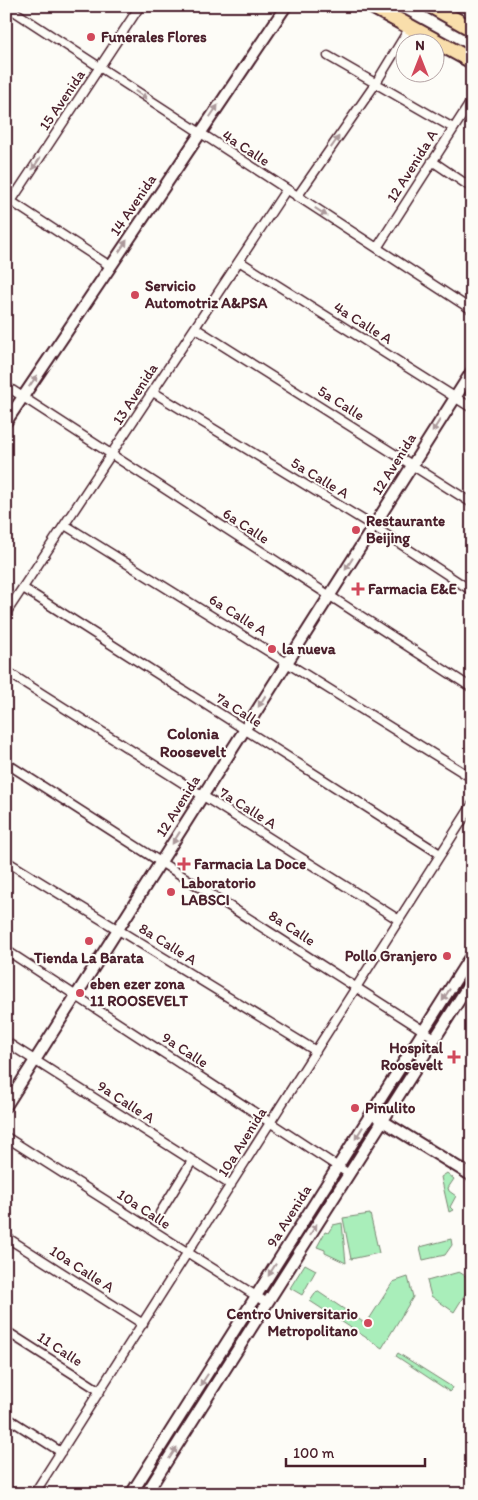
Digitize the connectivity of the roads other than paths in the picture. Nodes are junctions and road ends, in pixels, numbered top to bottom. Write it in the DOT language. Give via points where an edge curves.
graph roads {
  1 [pos="6,6"];
  2 [pos="140,6"];
  3 [pos="286,6"];
  4 [pos="372,6"];
  5 [pos="431,6"];
  6 [pos="410,28"];
  7 [pos="472,29"];
  8 [pos="328,56"];
  9 [pos="472,62"];
  10 [pos="100,68"];
  11 [pos="376,83"];
  12 [pos="472,100"];
  13 [pos="453,128"];
  14 [pos="198,133"];
  15 [pos="432,162"];
  16 [pos="472,188"];
  17 [pos="286,190"];
  18 [pos="297,197"];
  19 [pos="9,200"];
  20 [pos="6,209"];
  21 [pos="377,248"];
  22 [pos="239,261"];
  23 [pos="110,266"];
  24 [pos="472,310"];
  25 [pos="195,328"];
  26 [pos="472,371"];
  27 [pos="6,386"];
  28 [pos="153,392"];
  29 [pos="23,397"];
  30 [pos="454,397"];
  31 [pos="472,408"];
  32 [pos="6,422"];
  33 [pos="111,454"];
  34 [pos="412,464"];
  35 [pos="472,503"];
  36 [pos="65,525"];
  37 [pos="373,526"];
  38 [pos="23,588"];
  39 [pos="472,591"];
  40 [pos="329,596"];
  41 [pos="6,613"];
  42 [pos="287,662"];
  43 [pos="6,671"];
  44 [pos="472,688"];
  45 [pos="244,730"];
  46 [pos="6,763"];
  47 [pos="472,778"];
  48 [pos="203,796"];
  49 [pos="472,805"];
  50 [pos="440,854"];
  51 [pos="6,860"];
  52 [pos="161,861"];
  53 [pos="399,920"];
  54 [pos="118,930"];
  55 [pos="6,950"];
  56 [pos="472,954"];
  57 [pos="472,980"];
  58 [pos="356,987"];
  59 [pos="76,996"];
  60 [pos="424,1030"];
  61 [pos="435,1038"];
  62 [pos="6,1042"];
  63 [pos="316,1051"];
  64 [pos="35,1060"];
  65 [pos="6,1106"];
  66 [pos="371,1114"];
  67 [pos="382,1121"];
  68 [pos="270,1122"];
  69 [pos="6,1137"];
  70 [pos="192,1161"];
  71 [pos="338,1166"];
  72 [pos="349,1174"];
  73 [pos="472,1176"];
  74 [pos="231,1185"];
  75 [pos="160,1213"];
  76 [pos="6,1237"];
  77 [pos="187,1253"];
  78 [pos="256,1296"];
  79 [pos="267,1303"];
  80 [pos="142,1324"];
  81 [pos="6,1331"];
  82 [pos="230,1339"];
  83 [pos="241,1346"];
  84 [pos="100,1391"];
  85 [pos="6,1417"];
  86 [pos="61,1452"];
  87 [pos="34,1494"];
  88 [pos="131,1494"];
  89 [pos="146,1494"];
  1 -- 10 [label="street, 4a Calle"];
  2 -- 10 [label="street, 15 Avenida"];
  14 -- 3 [label="street, 14 Avenida, one-way"];
  4 -- 6 [label="highway"];
  5 -- 7 [label="highway"];
  6 -- 9 [label="highway"];
  6 -- 11 [label="street"];
  8 -- 11 [label="street"];
  10 -- 14 [label="street, 4a Calle, one-way"];
  10 -- 19 [label="street, 15 Avenida, one-way"];
  11 -- 13 [label="street"];
  18 -- 11 [label="street, one-way"];
  12 -- 13 [label="street, 12 Avenida A"];
  13 -- 15 [label="street, 12 Avenida A"];
  14 -- 17 [label="street, 4a Calle"];
  23 -- 14 [label="street, 14 Avenida, one-way"];
  15 -- 16 [label="street"];
  15 -- 21 [label="street, 12 Avenida A"];
  17 -- 18 [label="street, 4a Calle"];
  17 -- 22 [label="street, 13 Avenida"];
  18 -- 21 [label="street, 4a Calle, one-way"];
  19 -- 20 [label="street, 15 Avenida"];
  19 -- 23 [label="street"];
  21 -- 24 [label="street, 4a Calle"];
  22 -- 25 [label="street, 13 Avenida"];
  22 -- 30 [label="street, 4a Calle A"];
  29 -- 23 [label="street, 14 Avenida, one-way"];
  25 -- 28 [label="street, 13 Avenida"];
  25 -- 34 [label="street, 5a Calle"];
  26 -- 30 [label="street, 12 Avenida"];
  27 -- 29 [label="street, 6a Calle"];
  28 -- 33 [label="street, 13 Avenida"];
  28 -- 37 [label="street, 5a Calle A"];
  29 -- 32 [label="street, 14 Avenida"];
  29 -- 33 [label="street, 6a Calle"];
  30 -- 31 [label="street, 4a Calle A"];
  30 -- 34 [label="street, 12 Avenida, one-way"];
  33 -- 36 [label="street, 13 Avenida"];
  33 -- 40 [label="street, 6a Calle"];
  34 -- 35 [label="street, 5a Calle"];
  34 -- 37 [label="street, 12 Avenida"];
  36 -- 38 [label="street, 13 Avenida"];
  36 -- 42 [label="street, 6a Calle A"];
  37 -- 39 [label="street, 5a Calle A"];
  37 -- 40 [label="street, 12 Avenida, one-way"];
  38 -- 41 [label="street, 13 Avenida"];
  38 -- 45 [label="street, 7a Calle"];
  40 -- 42 [label="street, 12 Avenida"];
  40 -- 44 [label="street, 6a Calle"];
  42 -- 45 [label="street, 12 Avenida, one-way"];
  42 -- 47 [label="street, 6a Calle A"];
  43 -- 48 [label="street, 7a Calle A"];
  45 -- 48 [label="street, 12 Avenida"];
  45 -- 50 [label="street, 7a Calle"];
  46 -- 52 [label="street, 8a Calle"];
  48 -- 52 [label="street, 12 Avenida, one-way"];
  48 -- 53 [label="street, 7a Calle A"];
  49 -- 50 [label="street, 10a Avenida"];
  50 -- 53 [label="street, 10a Avenida"];
  51 -- 54 [label="street, 8a Calle A"];
  52 -- 54 [label="street, 12 Avenida"];
  52 -- 58 [label="street, 8a Calle"];
  53 -- 58 [label="street, 10a Avenida"];
  54 -- 59 [label="street, 12 Avenida"];
  54 -- 63 [label="street, 8a Calle A"];
  55 -- 59 [label="street, 9a Calle"];
  56 -- 60 [label="street, 9a Avenida, one-way"];
  57 -- 61 [label="street, 9a Avenida"];
  58 -- 60 [label="street, 8a Calle"];
  58 -- 63 [label="street, 10a Avenida"];
  59 -- 64 [label="street, 12 Avenida"];
  59 -- 68 [label="street, 9a Calle"];
  60 -- 61 [label="street, 8a Calle"];
  60 -- 66 [label="street, 9a Avenida"];
  61 -- 67 [label="street, 9a Avenida"];
  62 -- 64 [label="street, 9a Calle A"];
  63 -- 68 [label="street, 10a Avenida"];
  64 -- 65 [label="street, 12 Avenida"];
  64 -- 70 [label="street, 9a Calle A"];
  66 -- 67 [label="street"];
  66 -- 71 [label="street, 9a Avenida, one-way"];
  67 -- 72 [label="street, 9a Avenida"];
  67 -- 73 [label="street"];
  68 -- 71 [label="street, 9a Calle"];
  68 -- 74 [label="street, 10a Avenida"];
  69 -- 77 [label="street, 10a Calle"];
  70 -- 74 [label="street, 9a Calle A"];
  70 -- 75 [label="street"];
  71 -- 72 [label="street, 9a Calle"];
  71 -- 78 [label="street, 9a Avenida, one-way"];
  79 -- 72 [label="street, 9a Avenida, one-way"];
  74 -- 77 [label="street, 10a Avenida"];
  76 -- 80 [label="street, 10a Calle A"];
  77 -- 78 [label="street, 10a Calle"];
  77 -- 80 [label="street, 10a Avenida"];
  78 -- 79 [label="street, 10a Calle"];
  78 -- 82 [label="street, 9a Avenida"];
  79 -- 83 [label="street, 9a Avenida"];
  80 -- 84 [label="street, 10a Avenida"];
  81 -- 84 [label="street, 11 Calle"];
  82 -- 83 [label="street"];
  82 -- 88 [label="street, 9a Avenida, one-way"];
  89 -- 83 [label="street, 9a Avenida, one-way"];
  84 -- 86 [label="street, 10a Avenida"];
  85 -- 86 [label="street"];
  86 -- 87 [label="street, 10a Avenida"];
}
